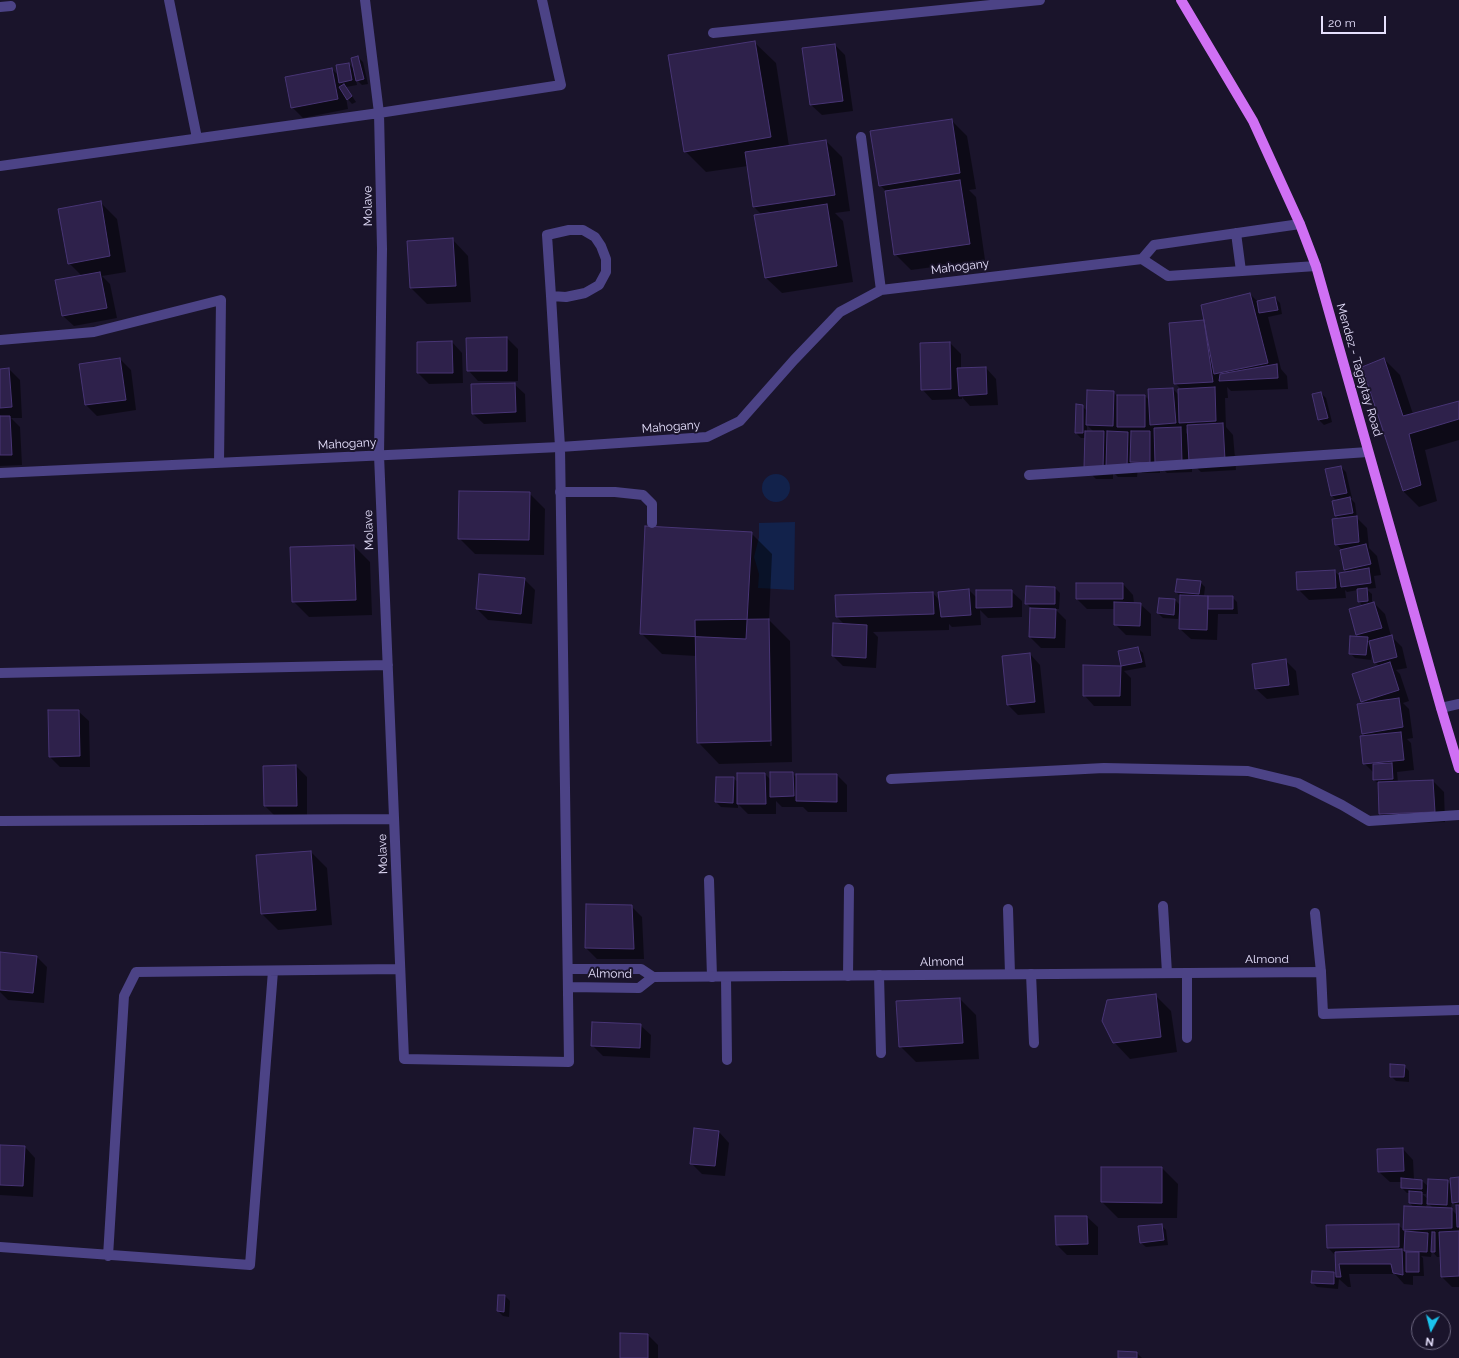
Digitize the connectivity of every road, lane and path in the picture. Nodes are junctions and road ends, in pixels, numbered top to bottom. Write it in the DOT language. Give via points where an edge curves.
graph roads {
  1 [pos="169,0"];
  2 [pos="365,0"];
  3 [pos="542,0"];
  4 [pos="1040,0"];
  5 [pos="1181,0"];
  6 [pos="11,6"];
  7 [pos="0,7"];
  8 [pos="713,33"];
  9 [pos="379,113"];
  10 [pos="861,137"];
  11 [pos="197,138"];
  12 [pos="0,166"];
  13 [pos="1300,224"];
  14 [pos="1236,233"];
  15 [pos="1142,259"];
  16 [pos="1316,266"];
  17 [pos="1241,271"];
  18 [pos="881,290"];
  19 [pos="551,296"];
  20 [pos="0,340"];
  21 [pos="560,447"];
  22 [pos="1368,452"];
  23 [pos="379,455"];
  24 [pos="219,463"];
  25 [pos="0,473"];
  26 [pos="1029,475"];
  27 [pos="560,492"];
  28 [pos="652,523"];
  29 [pos="388,665"];
  30 [pos="0,673"];
  31 [pos="1459,704"];
  32 [pos="1440,708"];
  33 [pos="1459,768"];
  34 [pos="891,779"];
  35 [pos="1459,815"];
  36 [pos="394,819"];
  37 [pos="0,821"];
  38 [pos="709,880"];
  39 [pos="849,889"];
  40 [pos="1163,906"];
  41 [pos="1008,909"];
  42 [pos="1314,913"];
  43 [pos="400,969"];
  44 [pos="568,969"];
  45 [pos="273,971"];
  46 [pos="1321,972"];
  47 [pos="1167,973"];
  48 [pos="1186,973"];
  49 [pos="1010,974"];
  50 [pos="1030,974"];
  51 [pos="880,975"];
  52 [pos="848,976"];
  53 [pos="712,977"];
  54 [pos="726,977"];
  55 [pos="653,978"];
  56 [pos="568,987"];
  57 [pos="1459,1010"];
  58 [pos="1187,1038"];
  59 [pos="1034,1043"];
  60 [pos="881,1053"];
  61 [pos="727,1060"];
  62 [pos="0,1247"];
  63 [pos="108,1256"];
  1 -- 11 [label="street"];
  2 -- 9 [label="street, Molave"];
  3 -- 9 [label="street" via="561,85"];
  4 -- 8 [label="street"];
  5 -- 13 [label="main road, Mendez - Tagaytay Road" via="1253,121"];
  6 -- 7 [label="street"];
  9 -- 11 [label="street"];
  9 -- 23 [label="street, Molave" via="382,249"];
  10 -- 18 [label="street"];
  11 -- 12 [label="street"];
  13 -- 14 [label="street"];
  13 -- 16 [label="main road, Mendez - Tagaytay Road"];
  14 -- 15 [label="street" via="1154,245"];
  14 -- 17 [label="street"];
  15 -- 17 [label="street" via="1168,276"];
  15 -- 18 [label="street, Mahogany"];
  16 -- 17 [label="street"];
  16 -- 22 [label="main road, Mendez - Tagaytay Road"];
  18 -- 21 [label="street, Mahogany" via="840,312 740,421 707,437"];
  19 -- 19 [label="street" via="566,297 585,293 599,285 606,272 606,259 601,246 594,237 583,230 547,235"];
  19 -- 21 [label="street"];
  20 -- 24 [label="street" via="94,332 221,300"];
  21 -- 23 [label="street, Mahogany"];
  21 -- 27 [label="street"];
  22 -- 26 [label="street"];
  22 -- 32 [label="main road, Mendez - Tagaytay Road"];
  23 -- 24 [label="street, Mahogany"];
  23 -- 29 [label="street, Molave"];
  24 -- 25 [label="street, Mahogany"];
  27 -- 28 [label="street" via="643,495 652,504"];
  27 -- 44 [label="street"];
  29 -- 30 [label="street"];
  29 -- 36 [label="street, Molave"];
  31 -- 32 [label="street"];
  32 -- 33 [label="main road, Mendez - Tagaytay Road"];
  34 -- 35 [label="street" via="1104,768 1248,771 1298,783 1369,821"];
  36 -- 37 [label="street"];
  36 -- 43 [label="street, Molave"];
  38 -- 53 [label="street"];
  39 -- 52 [label="street"];
  40 -- 47 [label="street"];
  41 -- 49 [label="street"];
  42 -- 46 [label="street"];
  43 -- 45 [label="street"];
  43 -- 56 [label="street, Molave" via="404,1059 569,1062"];
  44 -- 55 [label="street" via="641,969"];
  44 -- 56 [label="street"];
  45 -- 63 [label="street" via="136,972 124,996"];
  45 -- 63 [label="street" via="250,1265"];
  46 -- 48 [label="street, Almond"];
  46 -- 57 [label="street" via="1323,1014"];
  47 -- 48 [label="street, Almond"];
  47 -- 50 [label="street, Almond"];
  48 -- 58 [label="street"];
  49 -- 50 [label="street, Almond"];
  49 -- 51 [label="street, Almond"];
  50 -- 59 [label="street"];
  51 -- 52 [label="street, Almond"];
  51 -- 60 [label="street"];
  52 -- 54 [label="street, Almond"];
  53 -- 54 [label="street, Almond"];
  53 -- 55 [label="street, Almond"];
  54 -- 61 [label="street"];
  55 -- 56 [label="street, Almond" via="639,988"];
  62 -- 63 [label="street"];
}
